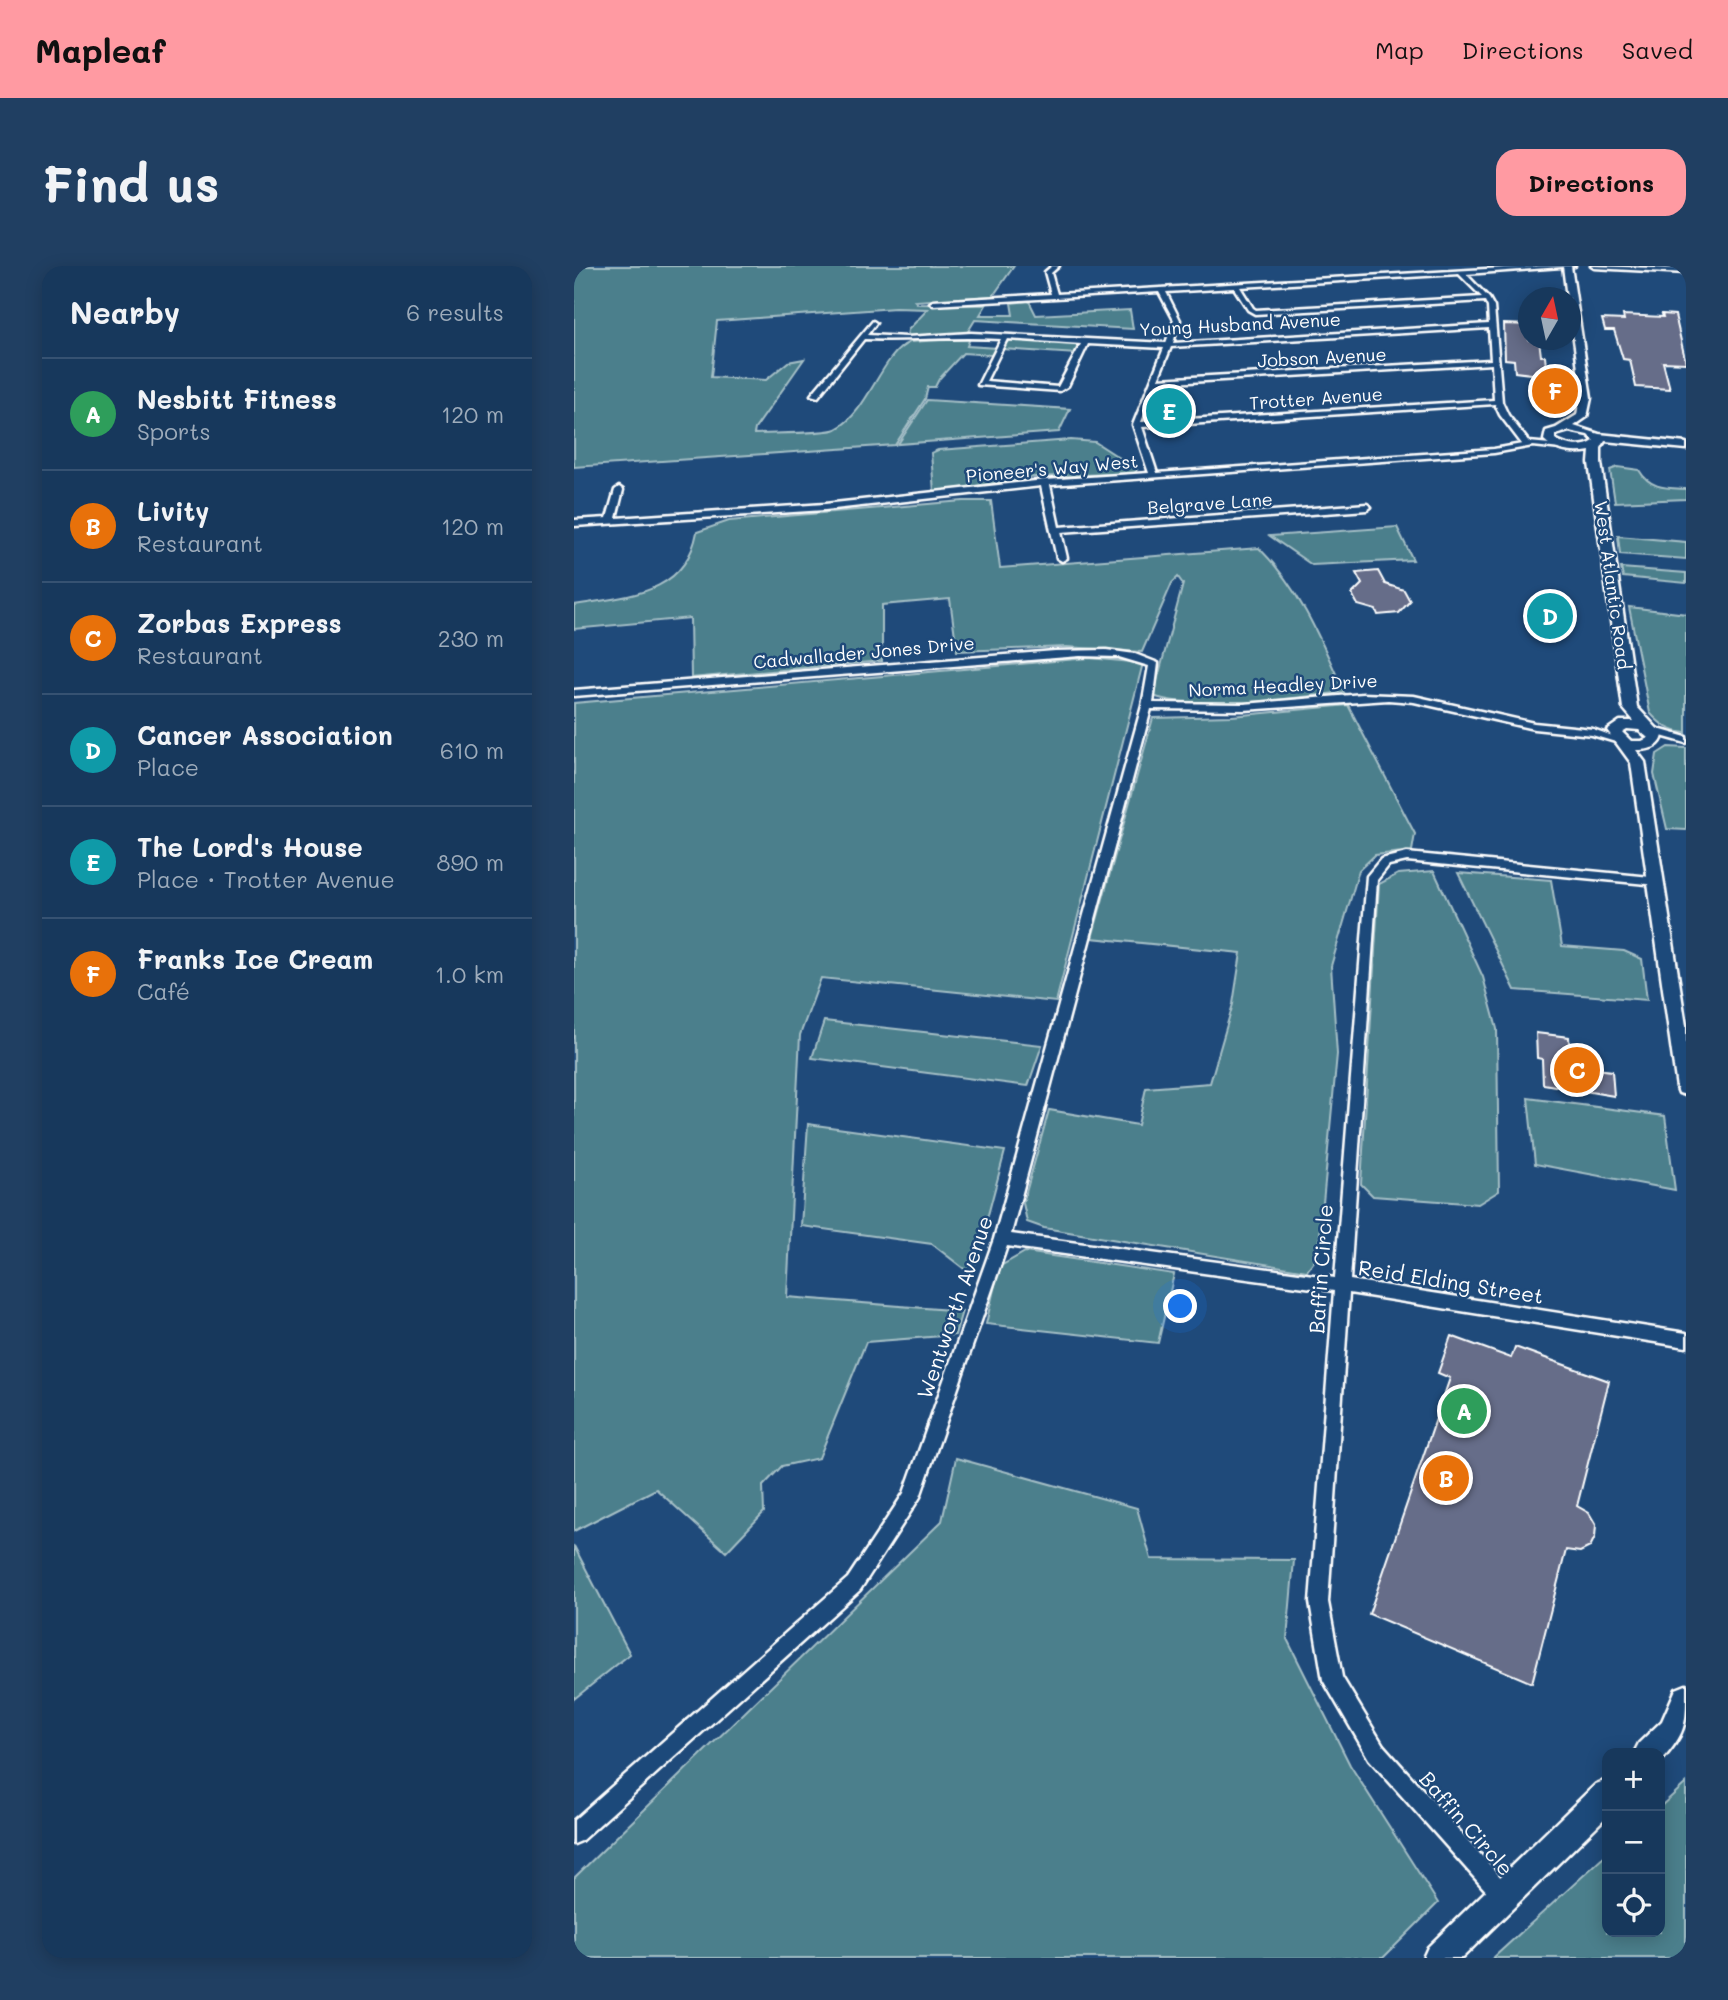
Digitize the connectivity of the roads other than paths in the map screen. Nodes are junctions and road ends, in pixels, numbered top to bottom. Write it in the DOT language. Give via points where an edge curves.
graph roads {
  1 [pos="1056,266"];
  2 [pos="1439,266"];
  3 [pos="1569,266"];
  4 [pos="1594,266"];
  5 [pos="1686,271"];
  6 [pos="1462,274"];
  7 [pos="1447,275"];
  8 [pos="1237,287"];
  9 [pos="1162,291"];
  10 [pos="1055,297"];
  11 [pos="1487,299"];
  12 [pos="933,303"];
  13 [pos="873,323"];
  14 [pos="1493,326"];
  15 [pos="863,337"];
  16 [pos="1005,337"];
  17 [pos="1085,342"];
  18 [pos="1168,345"];
  19 [pos="1494,362"];
  20 [pos="1153,382"];
  21 [pos="816,395"];
  22 [pos="1498,402"];
  23 [pos="1581,417"];
  24 [pos="1137,425"];
  25 [pos="1561,429"];
  26 [pos="1548,436"];
  27 [pos="1596,440"];
  28 [pos="1530,444"];
  29 [pos="1686,446"];
  30 [pos="1565,448"];
  31 [pos="1595,463"];
  32 [pos="1153,474"];
  33 [pos="1045,483"];
  34 [pos="619,490"];
  35 [pos="1367,507"];
  36 [pos="611,520"];
  37 [pos="574,523"];
  38 [pos="1056,530"];
  39 [pos="1062,558"];
  40 [pos="1154,665"];
  41 [pos="574,694"];
  42 [pos="1147,706"];
  43 [pos="1630,708"];
  44 [pos="1619,734"];
  45 [pos="1651,736"];
  46 [pos="1638,762"];
  47 [pos="1657,881"];
  48 [pos="1686,1088"];
  49 [pos="1002,1239"];
  50 [pos="1340,1285"];
  51 [pos="1686,1340"];
  52 [pos="1686,1699"];
  53 [pos="1679,1729"];
  54 [pos="1655,1748"];
  55 [pos="1602,1800"];
  56 [pos="574,1835"];
  57 [pos="1504,1896"];
  58 [pos="1439,1958"];
  1 -- 10 [label="street" via="1048,272"];
  2 -- 7 [label="street"];
  3 -- 6 [label="street"];
  3 -- 23 [label="main road" via="1586,394"];
  4 -- 5 [label="street"];
  6 -- 7 [label="street"];
  6 -- 11 [label="street"];
  7 -- 8 [label="street"];
  8 -- 9 [label="street"];
  8 -- 11 [label="street" via="1255,312"];
  9 -- 10 [label="street"];
  9 -- 18 [label="street" via="1177,320"];
  10 -- 12 [label="street"];
  11 -- 14 [label="street"];
  13 -- 15 [label="street"];
  14 -- 18 [label="street, Young Husband Avenue"];
  14 -- 19 [label="street"];
  15 -- 16 [label="street, Young Husband Avenue"];
  15 -- 21 [label="street"];
  16 -- 17 [label="street, Young Husband Avenue"];
  16 -- 17 [label="street" via="981,383 1060,389"];
  17 -- 18 [label="street, Young Husband Avenue"];
  18 -- 20 [label="street"];
  19 -- 20 [label="street, Jobson Avenue"];
  19 -- 22 [label="street"];
  20 -- 24 [label="street"];
  22 -- 24 [label="street, Trotter Avenue"];
  22 -- 28 [label="street"];
  23 -- 25 [label="main road"];
  23 -- 27 [label="main road"];
  24 -- 32 [label="street"];
  25 -- 26 [label="main road"];
  25 -- 27 [label="main road" via="1578,429"];
  26 -- 28 [label="street, Pioneer's Way West"];
  26 -- 30 [label="main road"];
  27 -- 29 [label="main road"];
  27 -- 30 [label="main road"];
  27 -- 31 [label="main road, West Atlantic Road"];
  28 -- 30 [label="street, Pioneer's Way West"];
  28 -- 32 [label="street, Pioneer's Way West" via="1377,460"];
  30 -- 31 [label="main road"];
  31 -- 43 [label="main road, West Atlantic Road"];
  32 -- 33 [label="street, Pioneer's Way West"];
  33 -- 36 [label="street, Pioneer's Way West" via="825,507"];
  33 -- 38 [label="street"];
  34 -- 36 [label="street"];
  35 -- 38 [label="street, Belgrave Lane"];
  36 -- 37 [label="street, Pioneer's Way West"];
  38 -- 39 [label="street"];
  40 -- 41 [label="street, Cadwallader Jones Drive" via="1124,655 1055,654"];
  40 -- 42 [label="street, Wentworth Avenue"];
  42 -- 44 [label="street, Norma Headley Drive" via="1244,707 1388,697 1534,726"];
  42 -- 49 [label="street, Wentworth Avenue"];
  43 -- 44 [label="main road"];
  43 -- 45 [label="main road"];
  44 -- 45 [label="main road" via="1636,746"];
  44 -- 45 [label="main road" via="1631,723"];
  44 -- 46 [label="main road"];
  45 -- 46 [label="main road"];
  46 -- 47 [label="main road"];
  47 -- 48 [label="main road"];
  47 -- 50 [label="street, Baffin Circle" via="1406,857 1385,862 1371,879"];
  49 -- 50 [label="street, Reid Elding Street"];
  49 -- 56 [label="street, Wentworth Avenue" via="911,1497 854,1584"];
  50 -- 51 [label="street, Reid Elding Street"];
  50 -- 57 [label="street, Baffin Circle" via="1319,1602 1333,1680 1376,1752"];
  52 -- 53 [label="main road"];
  53 -- 54 [label="main road"];
  55 -- 57 [label="main road"];
  57 -- 58 [label="main road"];
}
